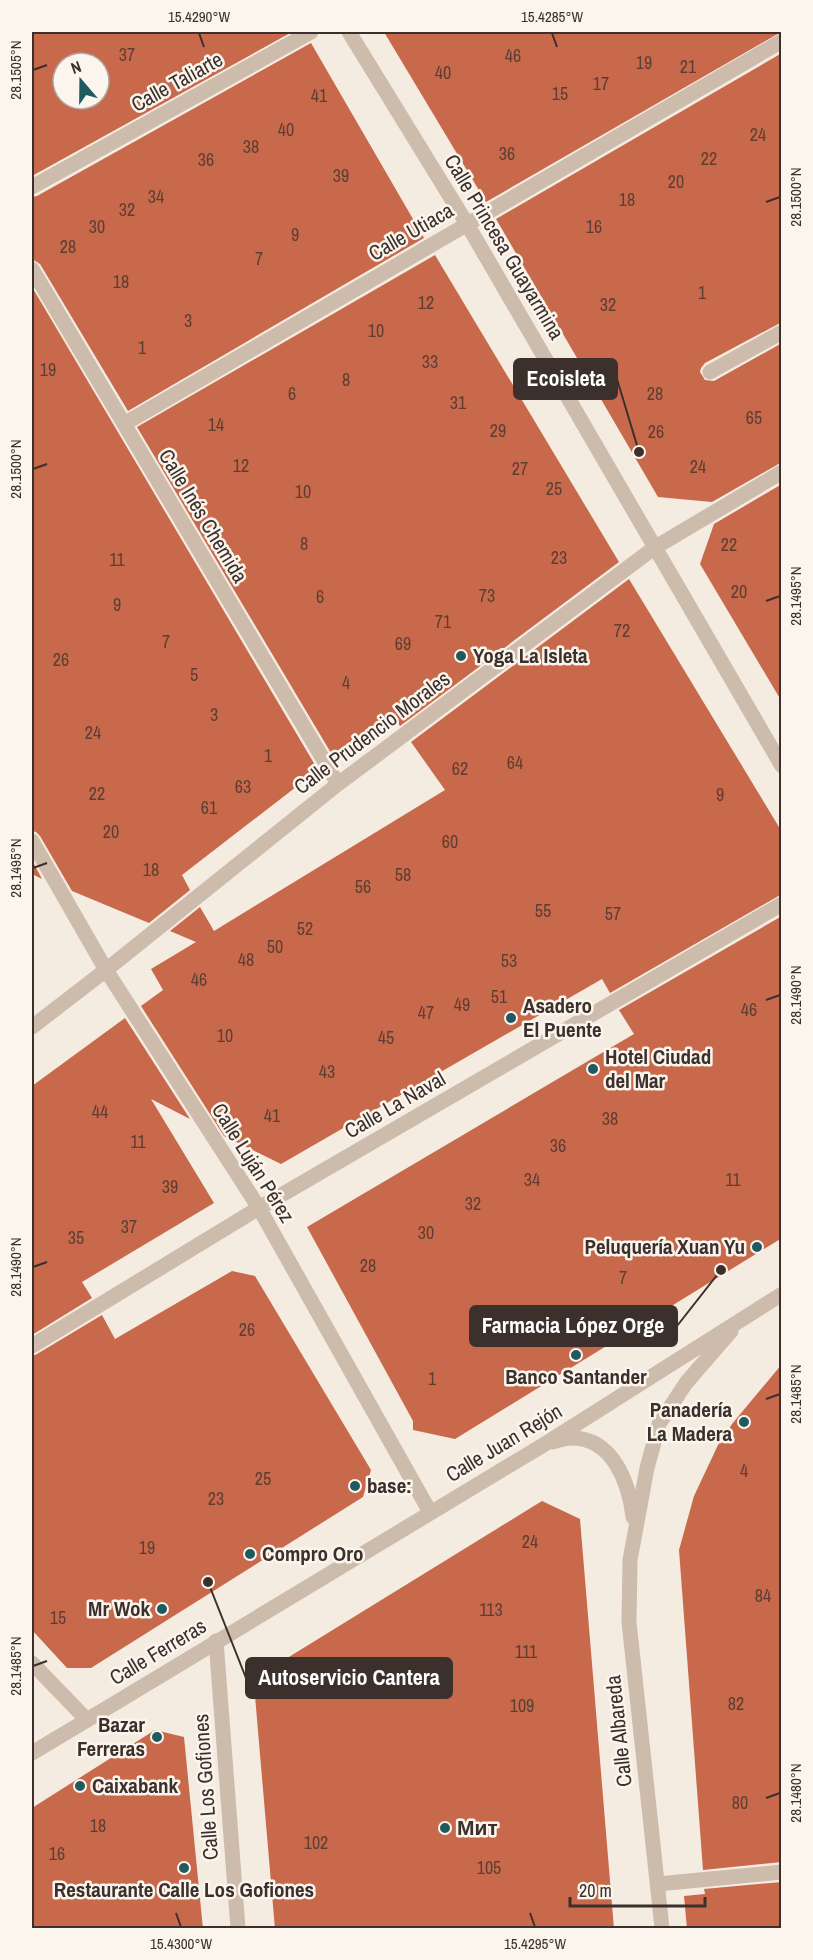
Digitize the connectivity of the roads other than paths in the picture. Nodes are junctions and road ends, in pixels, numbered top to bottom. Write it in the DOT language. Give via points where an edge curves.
graph roads {
  1 [pos="311,32"];
  2 [pos="349,32"];
  3 [pos="782,41"];
  4 [pos="32,188"];
  5 [pos="467,224"];
  6 [pos="32,269"];
  7 [pos="782,332"];
  8 [pos="710,372"];
  9 [pos="124,424"];
  10 [pos="782,472"];
  11 [pos="654,548"];
  12 [pos="782,766"];
  13 [pos="339,784"];
  14 [pos="32,842"];
  15 [pos="782,904"];
  16 [pos="106,970"];
  17 [pos="32,1027"];
  18 [pos="259,1209"];
  19 [pos="782,1294"];
  20 [pos="743,1318"];
  21 [pos="32,1346"];
  22 [pos="545,1444"];
  23 [pos="430,1512"];
  24 [pos="635,1528"];
  25 [pos="216,1641"];
  26 [pos="32,1663"];
  27 [pos="87,1720"];
  28 [pos="32,1753"];
  29 [pos="782,1872"];
  30 [pos="658,1884"];
  31 [pos="238,1929"];
  32 [pos="662,1929"];
  1 -- 4 [label="street, Calle Taliarte"];
  2 -- 5 [label="street, Calle Princesa Guayarmina"];
  3 -- 5 [label="street, Calle Utiaca"];
  5 -- 9 [label="street, Calle Utiaca"];
  5 -- 11 [label="street, Calle Princesa Guayarmina"];
  6 -- 9 [label="street, Calle Inés Chemida"];
  7 -- 8 [label="street"];
  9 -- 13 [label="street, Calle Inés Chemida"];
  10 -- 11 [label="street, Calle Prudencio Morales"];
  11 -- 12 [label="street, Calle Princesa Guayarmina"];
  11 -- 13 [label="street, Calle Prudencio Morales"];
  13 -- 16 [label="street, Calle Prudencio Morales"];
  14 -- 16 [label="street, Calle Luján Pérez"];
  15 -- 18 [label="street, Calle La Naval"];
  16 -- 17 [label="street, Calle Prudencio Morales"];
  16 -- 18 [label="street, Calle Luján Pérez"];
  18 -- 21 [label="street, Calle La Naval"];
  18 -- 23 [label="street, Calle Luján Pérez"];
  19 -- 20 [label="street, Calle Juan Rejón"];
  20 -- 22 [label="street, Calle Juan Rejón"];
  20 -- 24 [label="street, Calle Albareda" via="686,1383 659,1424"];
  22 -- 23 [label="street, Calle Juan Rejón"];
  22 -- 24 [label="street, Calle Albareda" via="571,1438 587,1440 613,1459 631,1499"];
  23 -- 25 [label="street, Calle Ferreras"];
  24 -- 30 [label="street, Calle Albareda" via="629,1622"];
  25 -- 27 [label="street, Calle Ferreras"];
  25 -- 31 [label="street, Calle Los Gofiones"];
  26 -- 27 [label="street"];
  27 -- 28 [label="street, Calle Ferreras"];
  29 -- 30 [label="street"];
  30 -- 32 [label="street, Calle Albareda"];
}
